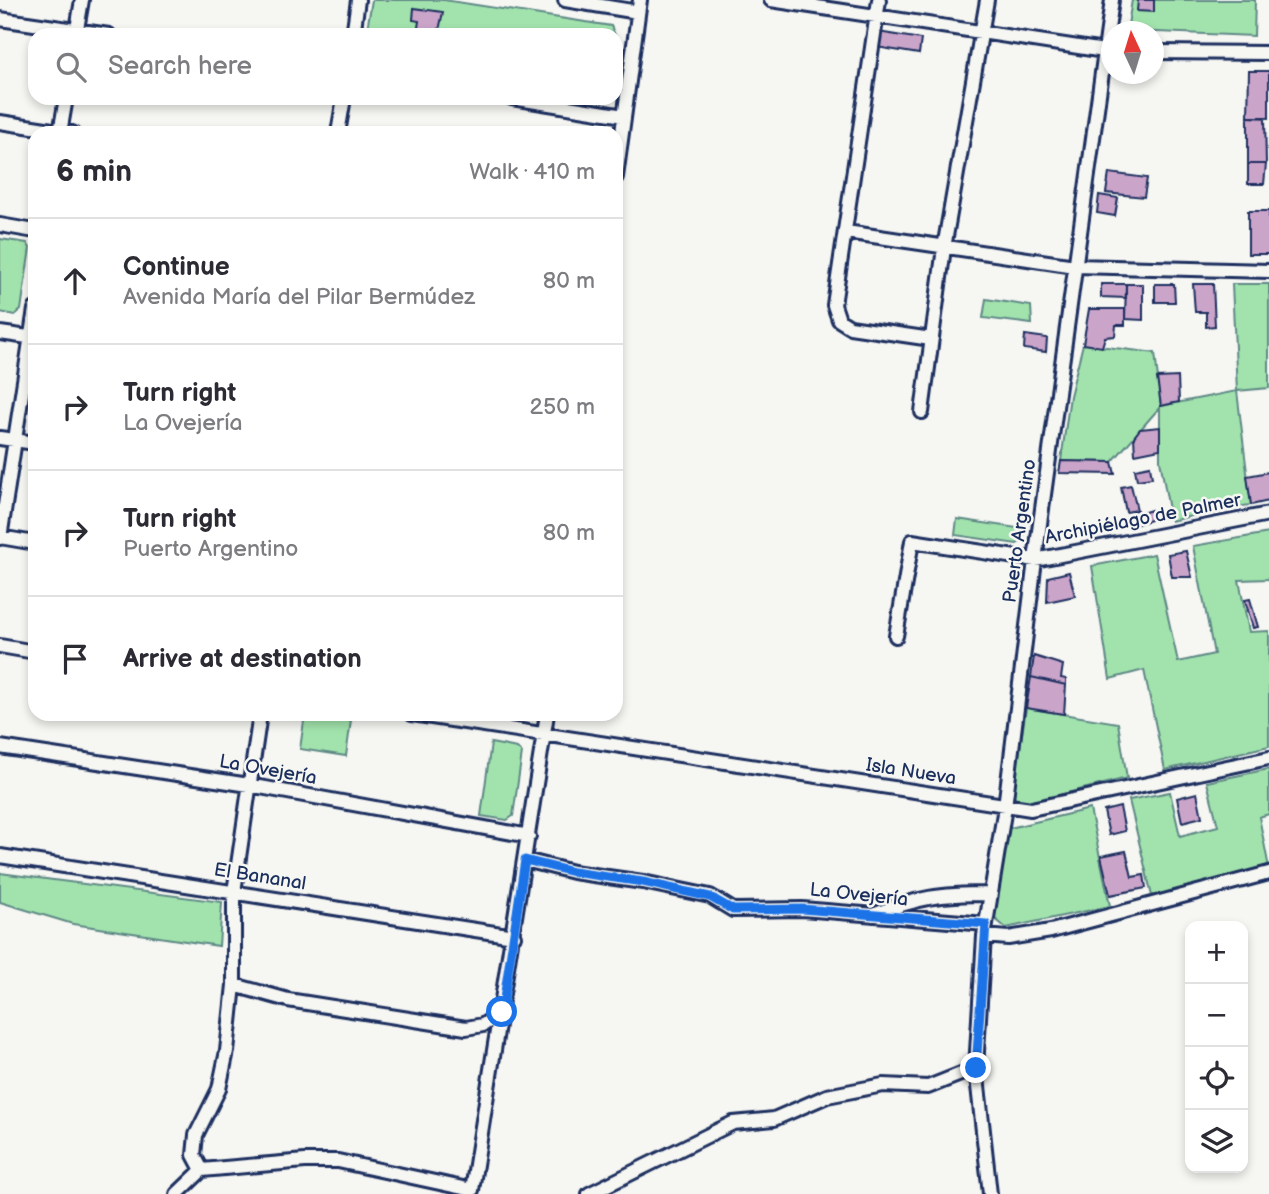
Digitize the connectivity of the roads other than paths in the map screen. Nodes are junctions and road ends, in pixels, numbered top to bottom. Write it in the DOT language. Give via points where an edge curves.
graph roads {
  1 [pos="82,0"];
  2 [pos="358,0"];
  3 [pos="565,0"];
  4 [pos="771,0"];
  5 [pos="879,0"];
  6 [pos="987,0"];
  7 [pos="1112,0"];
  8 [pos="639,6"];
  9 [pos="878,16"];
  10 [pos="0,19"];
  11 [pos="1110,21"];
  12 [pos="49,28"];
  13 [pos="77,28"];
  14 [pos="354,28"];
  15 [pos="982,32"];
  16 [pos="1101,50"];
  17 [pos="1164,52"];
  18 [pos="1269,53"];
  19 [pos="1103,84"];
  20 [pos="66,105"];
  21 [pos="343,105"];
  22 [pos="556,105"];
  23 [pos="624,116"];
  24 [pos="0,122"];
  25 [pos="28,126"];
  26 [pos="64,126"];
  27 [pos="339,126"];
  28 [pos="623,126"];
  29 [pos="0,225"];
  30 [pos="28,230"];
  31 [pos="846,232"];
  32 [pos="944,248"];
  33 [pos="1075,267"];
  34 [pos="1269,271"];
  35 [pos="0,333"];
  36 [pos="28,337"];
  37 [pos="931,340"];
  38 [pos="28,368"];
  39 [pos="922,412"];
  40 [pos="0,438"];
  41 [pos="16,440"];
  42 [pos="28,442"];
  43 [pos="1269,514"];
  44 [pos="0,537"];
  45 [pos="28,542"];
  46 [pos="1035,560"];
  47 [pos="896,636"];
  48 [pos="0,646"];
  49 [pos="28,651"];
  50 [pos="259,721"];
  51 [pos="454,721"];
  52 [pos="546,721"];
  53 [pos="544,736"];
  54 [pos="0,747"];
  55 [pos="1269,758"];
  56 [pos="249,785"];
  57 [pos="1005,807"];
  58 [pos="529,836"];
  59 [pos="0,856"];
  60 [pos="525,860"];
  61 [pos="1269,873"];
  62 [pos="234,892"];
  63 [pos="988,894"];
  64 [pos="869,917"];
  65 [pos="985,930"];
  66 [pos="514,936"];
  67 [pos="234,985"];
  68 [pos="502,1012"];
  69 [pos="976,1068"];
  70 [pos="202,1170"];
  71 [pos="471,1190"];
  72 [pos="177,1194"];
  73 [pos="485,1194"];
  74 [pos="589,1194"];
  75 [pos="990,1194"];
  1 -- 13 [label="street"];
  2 -- 14 [label="street"];
  3 -- 8 [label="street"];
  4 -- 9 [label="street"];
  5 -- 9 [label="street"];
  6 -- 15 [label="street"];
  7 -- 11 [label="street, Puerto Argentino"];
  8 -- 23 [label="street"];
  9 -- 15 [label="street"];
  9 -- 31 [label="street"];
  10 -- 12 [label="street"];
  15 -- 16 [label="street"];
  15 -- 32 [label="street"];
  17 -- 18 [label="street"];
  19 -- 33 [label="street, Puerto Argentino"];
  20 -- 26 [label="street"];
  21 -- 27 [label="street"];
  22 -- 23 [label="street"];
  23 -- 28 [label="street"];
  24 -- 25 [label="street"];
  29 -- 30 [label="street"];
  31 -- 32 [label="street"];
  31 -- 37 [label="street" via="834,305 839,320 850,327"];
  32 -- 33 [label="street"];
  32 -- 37 [label="street"];
  33 -- 34 [label="street"];
  33 -- 46 [label="street, Puerto Argentino"];
  35 -- 36 [label="street"];
  37 -- 39 [label="street"];
  38 -- 41 [label="street"];
  40 -- 41 [label="street"];
  41 -- 42 [label="street"];
  41 -- 44 [label="street"];
  43 -- 46 [label="street, Archipiélago de Palmer"];
  44 -- 45 [label="street"];
  46 -- 47 [label="street, Archipiélago de Palmer" via="912,541"];
  46 -- 57 [label="street, Puerto Argentino"];
  48 -- 49 [label="street"];
  50 -- 56 [label="street"];
  51 -- 53 [label="street, Isla Nueva"];
  52 -- 53 [label="street"];
  53 -- 57 [label="street, Isla Nueva"];
  53 -- 58 [label="street"];
  54 -- 56 [label="street, La Ovejería"];
  55 -- 57 [label="street, Isla Nueva" via="1031,809"];
  56 -- 58 [label="street, La Ovejería"];
  56 -- 62 [label="street"];
  57 -- 63 [label="street, Puerto Argentino"];
  58 -- 60 [label="street"];
  59 -- 62 [label="street, El Bananal"];
  60 -- 64 [label="street, La Ovejería" via="710,897 733,910 802,909"];
  60 -- 66 [label="street"];
  61 -- 65 [label="street, La Ovejería" via="1051,931 1008,938"];
  62 -- 66 [label="street, El Bananal"];
  62 -- 67 [label="street"];
  63 -- 64 [label="street" via="935,894"];
  63 -- 65 [label="street, Puerto Argentino"];
  64 -- 65 [label="street, La Ovejería"];
  65 -- 69 [label="street, Puerto Argentino"];
  66 -- 68 [label="street"];
  67 -- 68 [label="street" via="288,1000 466,1028 483,1025"];
  67 -- 70 [label="street" via="219,1089 196,1135 194,1155"];
  68 -- 71 [label="street"];
  69 -- 74 [label="street" via="928,1087 883,1085 827,1096 774,1119 733,1123"];
  69 -- 75 [label="street, Puerto Argentino"];
  70 -- 71 [label="street" via="338,1161"];
  70 -- 72 [label="street"];
  71 -- 73 [label="street"];
}
